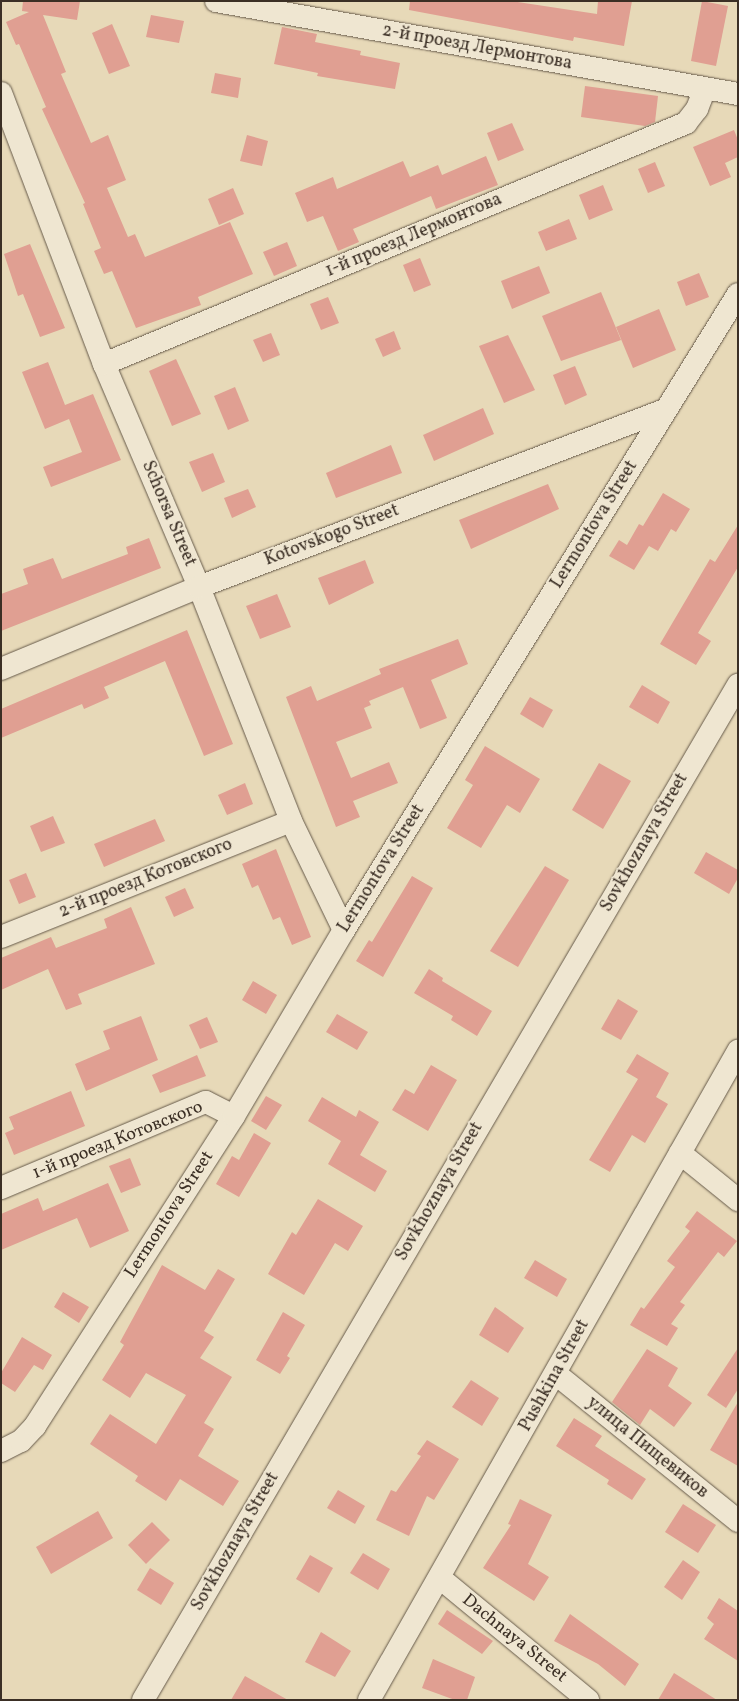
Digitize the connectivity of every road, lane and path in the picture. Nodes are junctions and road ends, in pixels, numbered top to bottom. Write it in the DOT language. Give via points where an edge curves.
graph roads {
  1 [pos="216,1"];
  2 [pos="705,88"];
  3 [pos="1,93"];
  4 [pos="738,94"];
  5 [pos="738,294"];
  6 [pos="104,364"];
  7 [pos="666,410"];
  8 [pos="198,587"];
  9 [pos="1,669"];
  10 [pos="738,684"];
  11 [pos="291,821"];
  12 [pos="344,930"];
  13 [pos="1,937"];
  14 [pos="738,1052"];
  15 [pos="234,1116"];
  16 [pos="680,1153"];
  17 [pos="1,1188"];
  18 [pos="738,1200"];
  19 [pos="556,1374"];
  20 [pos="1,1451"];
  21 [pos="738,1521"];
  22 [pos="440,1578"];
  23 [pos="143,1700"];
  24 [pos="369,1700"];
  25 [pos="588,1700"];
  1 -- 2 [label="street, 2-й проезд Лермонтова"];
  2 -- 4 [label="street, 2-й проезд Лермонтова"];
  2 -- 6 [label="street, 1-й проезд Лермонтова" via="697,109 686,123"];
  3 -- 6 [label="street, Schorsa Street"];
  5 -- 7 [label="street, Lermontova Street"];
  6 -- 8 [label="street, Schorsa Street"];
  7 -- 8 [label="street, Kotovskogo Street"];
  7 -- 12 [label="street, Lermontova Street"];
  8 -- 9 [label="street, Kotovskogo Street"];
  8 -- 11 [label="street, Schorsa Street"];
  10 -- 23 [label="street, Sovkhoznaya Street"];
  11 -- 12 [label="street, Schorsa Street"];
  11 -- 13 [label="street, 2-й проезд Котовского"];
  12 -- 15 [label="street, Lermontova Street"];
  14 -- 16 [label="street, Pushkina Street"];
  15 -- 17 [label="street, 1-й проезд Котовского" via="206,1102"];
  15 -- 20 [label="street, Lermontova Street" via="35,1426 21,1441"];
  16 -- 18 [label="street"];
  16 -- 19 [label="street, Pushkina Street"];
  19 -- 21 [label="street, улица Пищевиков"];
  19 -- 22 [label="street, Pushkina Street"];
  22 -- 24 [label="street, Pushkina Street"];
  22 -- 25 [label="street, Dachnaya Street"];
}
